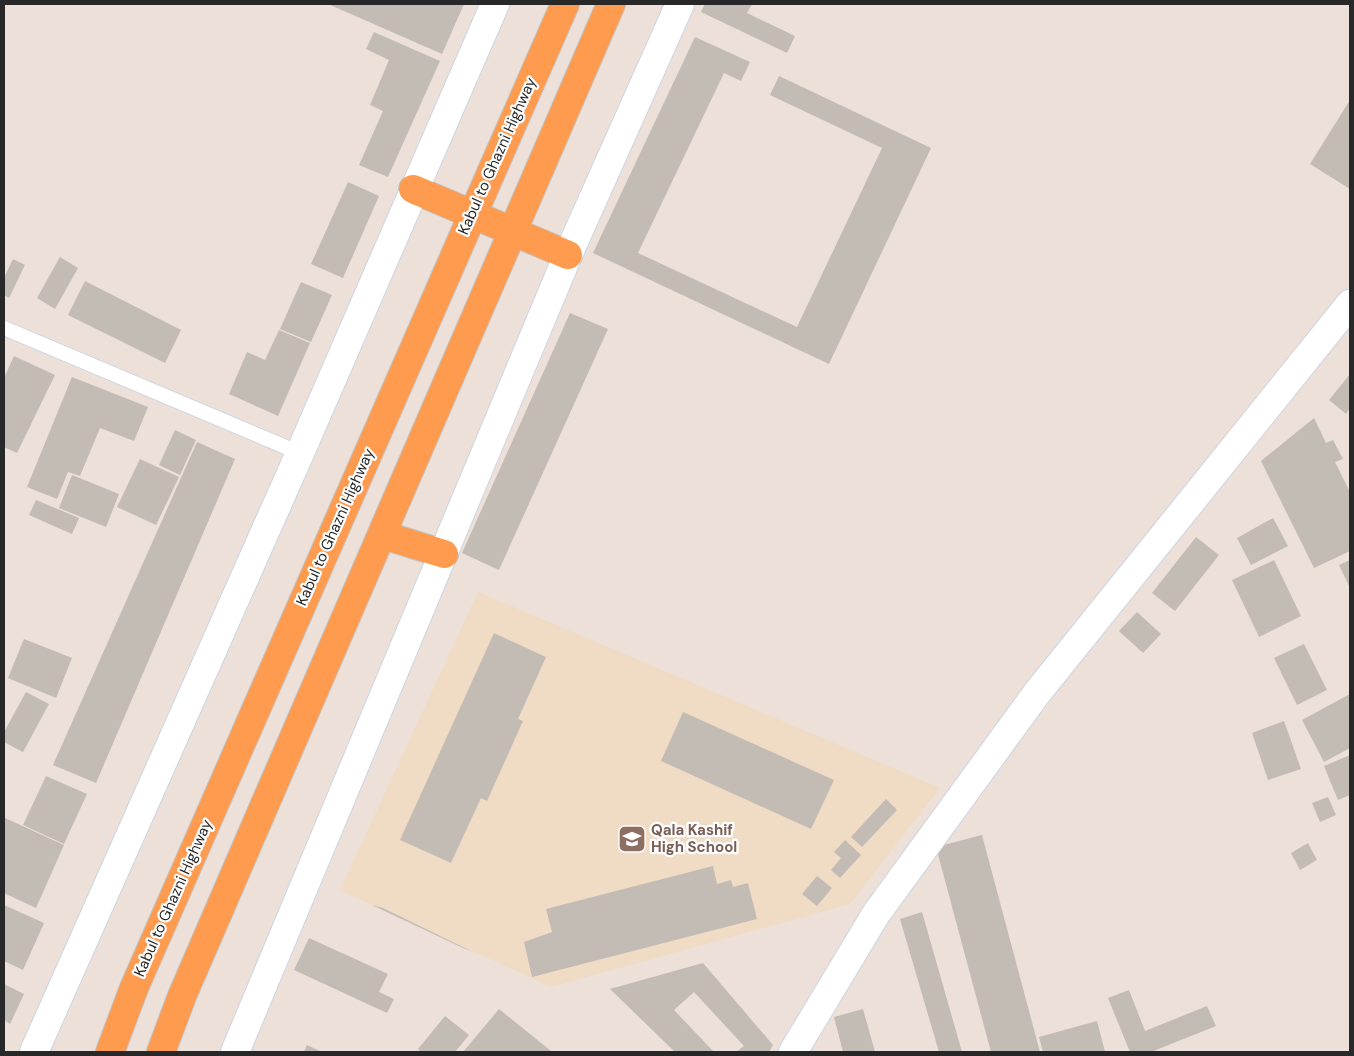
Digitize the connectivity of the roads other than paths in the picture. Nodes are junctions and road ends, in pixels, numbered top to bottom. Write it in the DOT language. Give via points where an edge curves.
graph roads {
  1 [pos="495,4"];
  2 [pos="565,4"];
  3 [pos="611,4"];
  4 [pos="680,4"];
  5 [pos="413,189"];
  6 [pos="471,215"];
  7 [pos="512,232"];
  8 [pos="568,255"];
  9 [pos="1350,304"];
  10 [pos="4,328"];
  11 [pos="300,453"];
  12 [pos="383,535"];
  13 [pos="444,554"];
  14 [pos="34,1052"];
  15 [pos="110,1052"];
  16 [pos="161,1052"];
  17 [pos="235,1052"];
  18 [pos="793,1052"];
  1 -- 5 [label="street"];
  2 -- 6 [label="highway, Kabul to Ghazni Highway"];
  3 -- 7 [label="highway"];
  4 -- 8 [label="street"];
  5 -- 6 [label="highway"];
  5 -- 11 [label="street"];
  6 -- 7 [label="highway"];
  6 -- 15 [label="highway, Kabul to Ghazni Highway" via="138,979"];
  7 -- 8 [label="highway"];
  7 -- 12 [label="highway"];
  8 -- 13 [label="street"];
  9 -- 18 [label="street" via="1037,693 876,914"];
  10 -- 11 [label="lane"];
  11 -- 14 [label="street"];
  12 -- 13 [label="highway"];
  12 -- 16 [label="highway" via="182,996"];
  13 -- 17 [label="street"];
}
